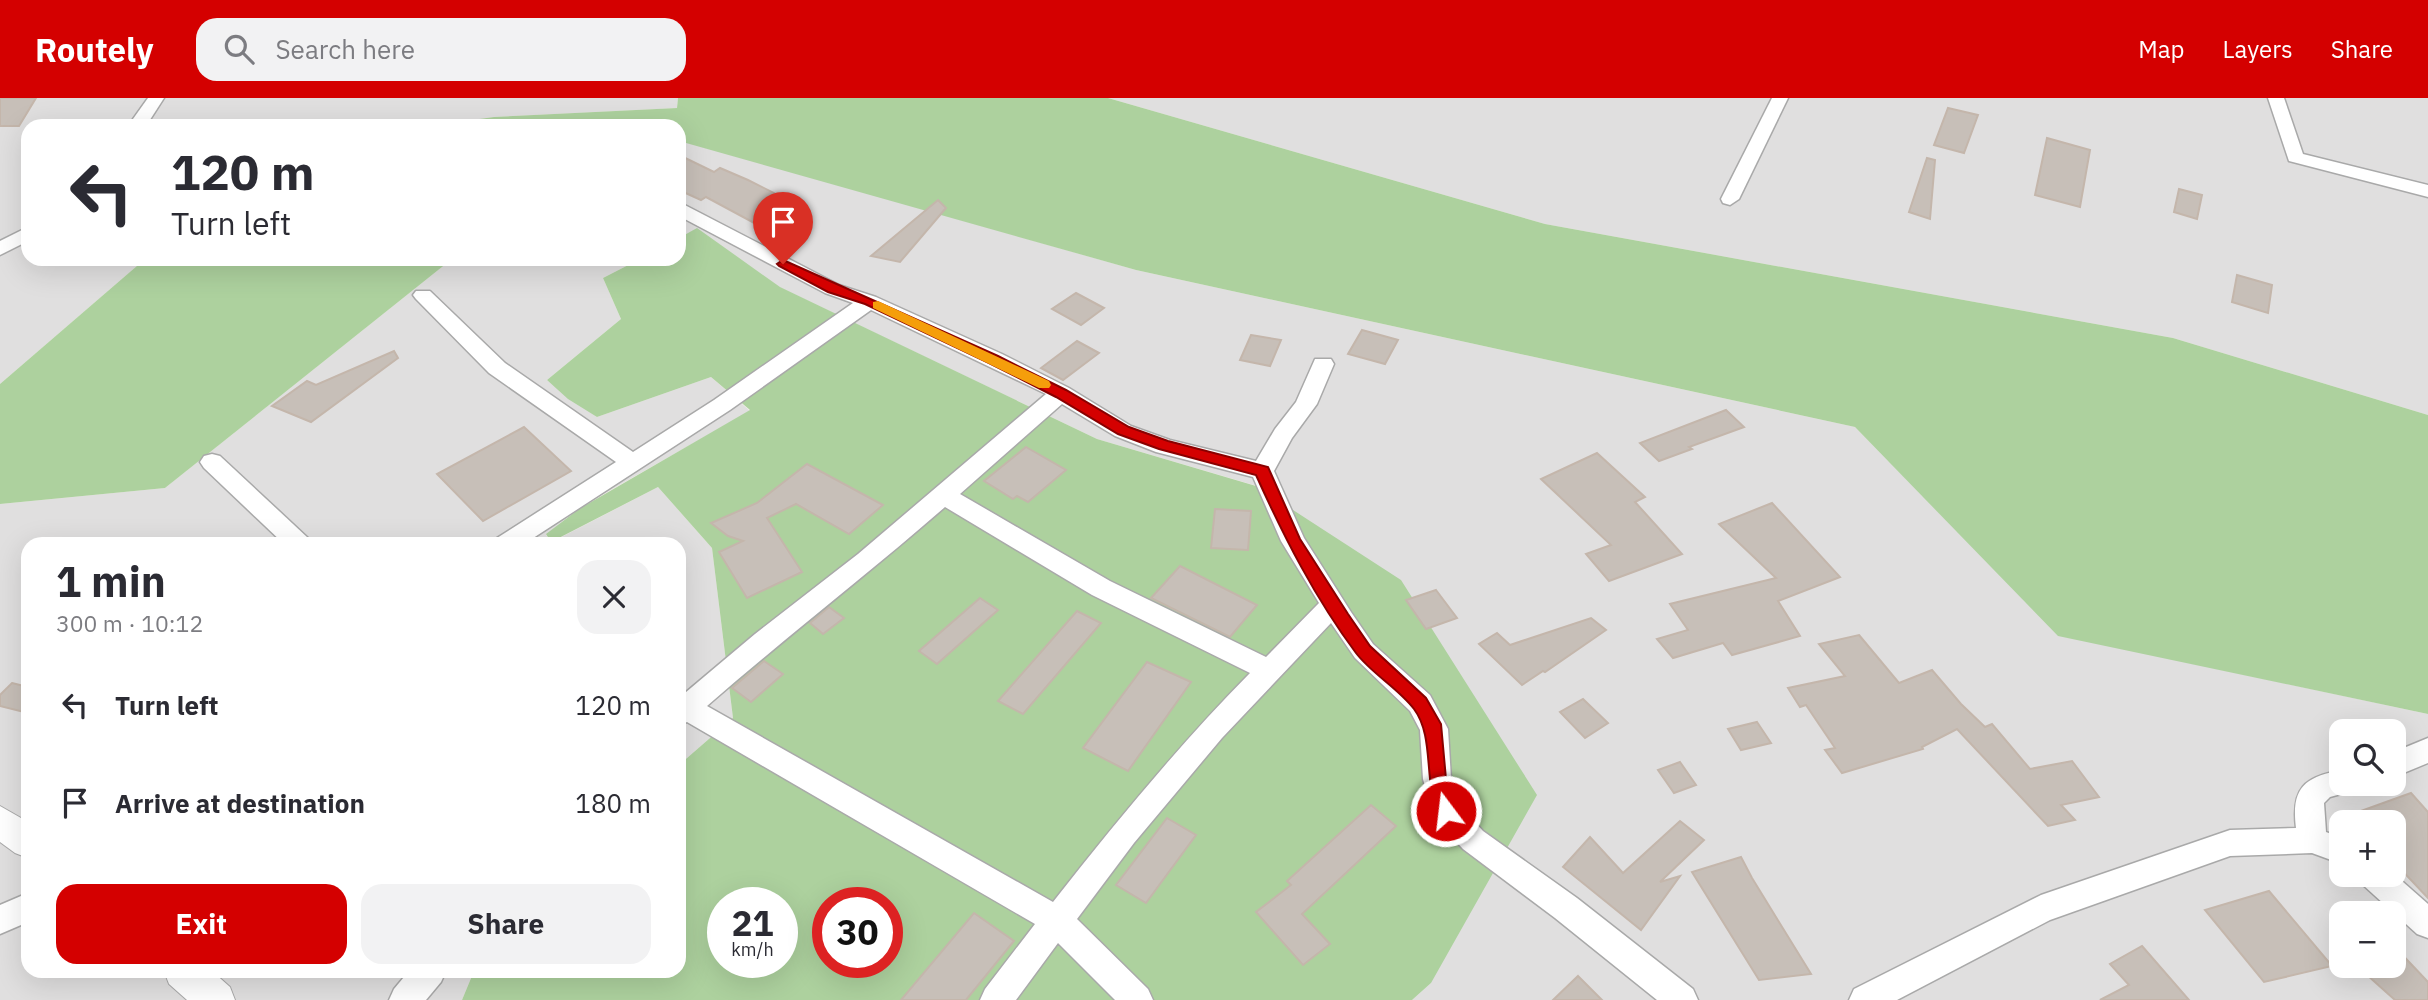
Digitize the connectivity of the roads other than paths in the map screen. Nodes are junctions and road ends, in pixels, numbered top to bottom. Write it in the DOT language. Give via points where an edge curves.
graph roads {
  1 [pos="156,98"];
  2 [pos="1780,98"];
  3 [pos="2276,98"];
  4 [pos="142,119"];
  5 [pos="2428,191"];
  6 [pos="1730,199"];
  7 [pos="686,212"];
  8 [pos="21,237"];
  9 [pos="0,249"];
  10 [pos="423,295"];
  11 [pos="869,301"];
  12 [pos="1322,364"];
  13 [pos="1061,393"];
  14 [pos="212,462"];
  15 [pos="634,463"];
  16 [pos="1262,471"];
  17 [pos="943,495"];
  18 [pos="292,537"];
  19 [pos="517,537"];
  20 [pos="1333,604"];
  21 [pos="1269,670"];
  22 [pos="686,708"];
  23 [pos="686,713"];
  24 [pos="2428,750"];
  25 [pos="2406,760"];
  26 [pos="2329,785"];
  27 [pos="0,822"];
  28 [pos="21,837"];
  29 [pos="2312,840"];
  30 [pos="2329,846"];
  31 [pos="2387,887"];
  32 [pos="21,910"];
  33 [pos="0,920"];
  34 [pos="1056,920"];
  35 [pos="2428,924"];
  36 [pos="191,978"];
  37 [pos="424,978"];
  38 [pos="216,1000"];
  39 [pos="405,1000"];
  40 [pos="996,1000"];
  41 [pos="1137,1000"];
  42 [pos="1682,1000"];
  43 [pos="1865,1000"];
  1 -- 4 [label="street"];
  2 -- 6 [label="street"];
  3 -- 5 [label="street" via="2295,157"];
  7 -- 11 [label="street" via="832,289"];
  8 -- 9 [label="street"];
  10 -- 15 [label="street" via="497,368"];
  11 -- 13 [label="street"];
  11 -- 15 [label="street"];
  12 -- 16 [label="street" via="1306,404"];
  13 -- 16 [label="street" via="1123,431"];
  13 -- 17 [label="street"];
  14 -- 18 [label="street"];
  15 -- 19 [label="street"];
  16 -- 20 [label="street" via="1293,541"];
  17 -- 21 [label="street" via="1101,588"];
  17 -- 22 [label="street"];
  20 -- 21 [label="street"];
  20 -- 42 [label="street" via="1364,651 1420,703 1434,729 1437,779 1446,811 1473,840"];
  21 -- 34 [label="street" via="1212,730"];
  23 -- 34 [label="street"];
  24 -- 25 [label="street"];
  26 -- 29 [label="street" via="2311,798"];
  27 -- 28 [label="street"];
  29 -- 30 [label="street"];
  29 -- 43 [label="street" via="2230,843 2041,909"];
  31 -- 35 [label="street"];
  32 -- 33 [label="street"];
  34 -- 40 [label="street"];
  34 -- 41 [label="street"];
  36 -- 38 [label="street"];
  37 -- 39 [label="street"];
}
